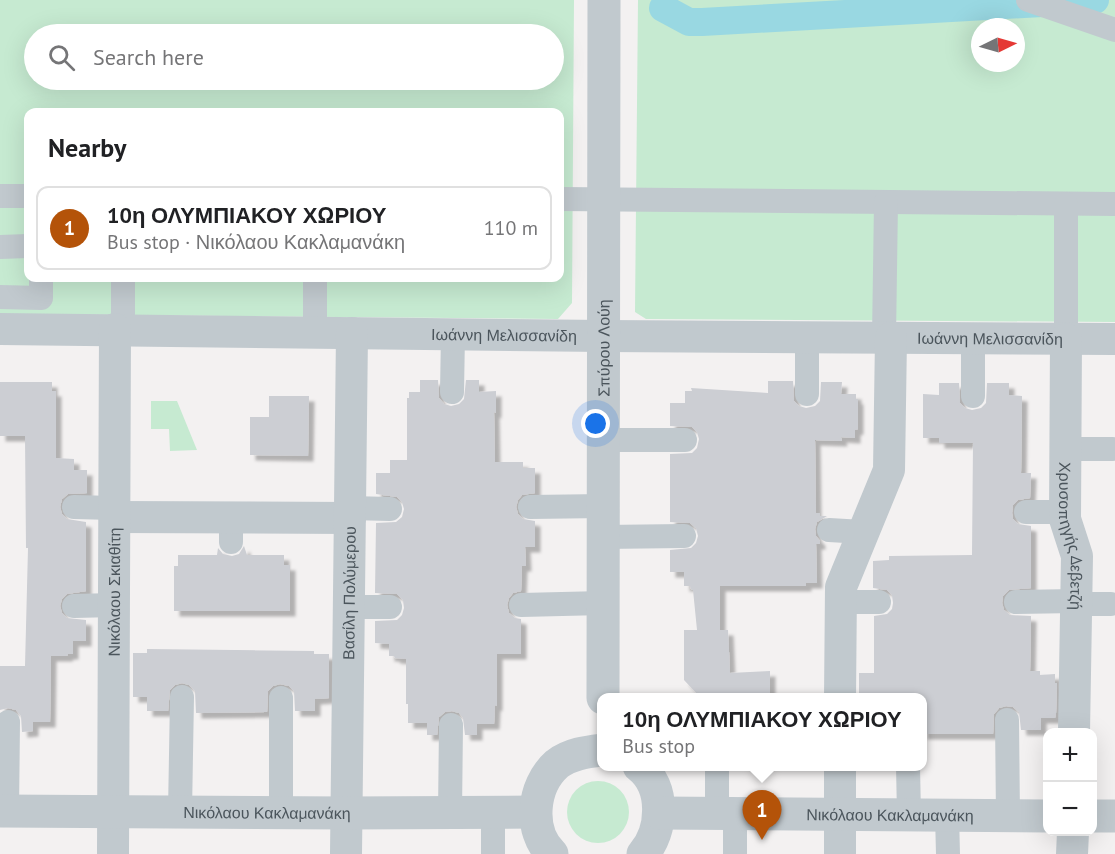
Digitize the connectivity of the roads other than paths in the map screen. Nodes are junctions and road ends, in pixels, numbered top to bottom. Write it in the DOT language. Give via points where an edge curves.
graph roads {
  1 [pos="604,0"];
  2 [pos="1028,0"];
  3 [pos="1115,30"];
  4 [pos="0,196"];
  5 [pos="24,196"];
  6 [pos="564,199"];
  7 [pos="604,199"];
  8 [pos="886,202"];
  9 [pos="1066,204"];
  10 [pos="1115,204"];
  11 [pos="24,246"];
  12 [pos="0,247"];
  13 [pos="41,282"];
  14 [pos="123,282"];
  15 [pos="315,282"];
  16 [pos="0,297"];
  17 [pos="0,329"];
  18 [pos="119,329"];
  19 [pos="315,333"];
  20 [pos="352,333"];
  21 [pos="453,334"];
  22 [pos="604,336"];
  23 [pos="807,337"];
  24 [pos="888,338"];
  25 [pos="973,338"];
  26 [pos="1066,339"];
  27 [pos="1115,339"];
  28 [pos="452,392"];
  29 [pos="807,394"];
  30 [pos="973,396"];
  31 [pos="604,440"];
  32 [pos="685,440"];
  33 [pos="1065,449"];
  34 [pos="1113,449"];
  35 [pos="74,507"];
  36 [pos="530,507"];
  37 [pos="390,509"];
  38 [pos="1026,512"];
  39 [pos="1065,512"];
  40 [pos="114,513"];
  41 [pos="350,513"];
  42 [pos="603,522"];
  43 [pos="829,530"];
  44 [pos="863,532"];
  45 [pos="684,536"];
  46 [pos="841,602"];
  47 [pos="879,602"];
  48 [pos="1016,602"];
  49 [pos="603,603"];
  50 [pos="1076,603"];
  51 [pos="1112,604"];
  52 [pos="114,605"];
  53 [pos="521,605"];
  54 [pos="74,606"];
  55 [pos="349,607"];
  56 [pos="390,607"];
  57 [pos="603,693"];
  58 [pos="840,693"];
  59 [pos="182,698"];
  60 [pos="281,698"];
  61 [pos="1007,720"];
  62 [pos="8,722"];
  63 [pos="451,725"];
  64 [pos="1074,728"];
  65 [pos="597,750"];
  66 [pos="643,771"];
  67 [pos="718,771"];
  68 [pos="840,771"];
  69 [pos="908,771"];
  70 [pos="4,811"];
  71 [pos="113,812"];
  72 [pos="180,812"];
  73 [pos="535,812"];
  74 [pos="281,813"];
  75 [pos="346,813"];
  76 [pos="450,813"];
  77 [pos="493,813"];
  78 [pos="659,813"];
  79 [pos="726,813"];
  80 [pos="840,814"];
  81 [pos="909,815"];
  82 [pos="947,815"];
  83 [pos="1008,816"];
  84 [pos="1043,816"];
  85 [pos="1097,816"];
  86 [pos="1115,816"];
  87 [pos="1073,836"];
  88 [pos="113,854"];
  89 [pos="346,854"];
  90 [pos="493,854"];
  91 [pos="552,854"];
  92 [pos="643,854"];
  93 [pos="735,854"];
  94 [pos="840,854"];
  95 [pos="948,854"];
  96 [pos="1072,854"];
  1 -- 7 [label="street, Σπύρου Λούη"];
  2 -- 3 [label="street"];
  4 -- 5 [label="street"];
  6 -- 7 [label="street"];
  7 -- 8 [label="street"];
  7 -- 22 [label="street, Σπύρου Λούη"];
  8 -- 9 [label="street"];
  8 -- 24 [label="street"];
  9 -- 10 [label="street"];
  9 -- 26 [label="street"];
  11 -- 12 [label="street"];
  13 -- 16 [label="street" via="41,298"];
  14 -- 18 [label="street"];
  15 -- 19 [label="street"];
  17 -- 18 [label="street, Ιωάννη Μελισσανίδη"];
  18 -- 19 [label="street, Ιωάννη Μελισσανίδη"];
  18 -- 40 [label="street, Νικόλαου Σκιαθίτη"];
  19 -- 20 [label="street, Ιωάννη Μελισσανίδη"];
  20 -- 21 [label="street, Ιωάννη Μελισσανίδη"];
  20 -- 41 [label="street, Βασίλη Πολύμερου"];
  21 -- 22 [label="street, Ιωάννη Μελισσανίδη"];
  21 -- 28 [label="street"];
  22 -- 23 [label="street, Ιωάννη Μελισσανίδη"];
  22 -- 31 [label="street, Σπύρου Λούη"];
  23 -- 24 [label="street, Ιωάννη Μελισσανίδη"];
  23 -- 29 [label="street"];
  24 -- 25 [label="street, Ιωάννη Μελισσανίδη"];
  24 -- 44 [label="street" via="889,470"];
  25 -- 26 [label="street, Ιωάννη Μελισσανίδη"];
  25 -- 30 [label="street"];
  26 -- 27 [label="street, Ιωάννη Μελισσανίδη"];
  26 -- 33 [label="street, Χρυσοπηγής Δεβετζή"];
  31 -- 32 [label="street"];
  31 -- 42 [label="street, Σπύρου Λούη"];
  33 -- 34 [label="street"];
  33 -- 39 [label="street, Χρυσοπηγής Δεβετζή"];
  35 -- 40 [label="street"];
  36 -- 42 [label="street"];
  37 -- 41 [label="street"];
  38 -- 39 [label="street"];
  39 -- 50 [label="street, Χρυσοπηγής Δεβετζή" via="1077,556"];
  40 -- 41 [label="street" via="231,530"];
  40 -- 52 [label="street, Νικόλαου Σκιαθίτη"];
  41 -- 55 [label="street, Βασίλη Πολύμερου"];
  42 -- 45 [label="street"];
  42 -- 49 [label="street, Σπύρου Λούη"];
  43 -- 44 [label="street"];
  44 -- 46 [label="street" via="841,587"];
  46 -- 47 [label="street"];
  46 -- 58 [label="street"];
  48 -- 50 [label="street"];
  49 -- 53 [label="street"];
  49 -- 57 [label="street, Σπύρου Λούη"];
  50 -- 51 [label="street"];
  50 -- 64 [label="street, Χρυσοπηγής Δεβετζή"];
  52 -- 54 [label="street"];
  52 -- 71 [label="street, Νικόλαου Σκιαθίτη"];
  55 -- 56 [label="street"];
  55 -- 75 [label="street, Βασίλη Πολύμερου"];
  59 -- 72 [label="street"];
  60 -- 74 [label="street"];
  61 -- 83 [label="street"];
  62 -- 70 [label="street"];
  63 -- 76 [label="street"];
  65 -- 73 [label="street" via="579,752 557,765 541,785"];
  66 -- 78 [label="street" via="655,788"];
  67 -- 79 [label="street"];
  68 -- 80 [label="street"];
  69 -- 81 [label="street"];
  70 -- 71 [label="street, Νικόλαου Κακλαμανάκη"];
  71 -- 72 [label="street, Νικόλαου Κακλαμανάκη"];
  71 -- 88 [label="street, Νικόλαου Σκιαθίτη"];
  72 -- 74 [label="street, Νικόλαου Κακλαμανάκη"];
  73 -- 77 [label="street, Νικόλαου Κακλαμανάκη"];
  73 -- 91 [label="street" via="538,830"];
  74 -- 75 [label="street, Νικόλαου Κακλαμανάκη"];
  75 -- 76 [label="street, Νικόλαου Κακλαμανάκη"];
  75 -- 89 [label="street, Βασίλη Πολύμερου"];
  76 -- 77 [label="street, Νικόλαου Κακλαμανάκη"];
  77 -- 90 [label="street"];
  78 -- 79 [label="street, Νικόλαου Κακλαμανάκη"];
  78 -- 92 [label="street" via="658,829"];
  79 -- 80 [label="street, Νικόλαου Κακλαμανάκη"];
  79 -- 93 [label="street"];
  80 -- 81 [label="street, Νικόλαου Κακλαμανάκη"];
  80 -- 94 [label="street"];
  81 -- 82 [label="street, Νικόλαου Κακλαμανάκη"];
  82 -- 83 [label="street, Νικόλαου Κακλαμανάκη"];
  82 -- 95 [label="street"];
  83 -- 84 [label="street, Νικόλαου Κακλαμανάκη"];
  85 -- 86 [label="street"];
  87 -- 96 [label="street"];
}
